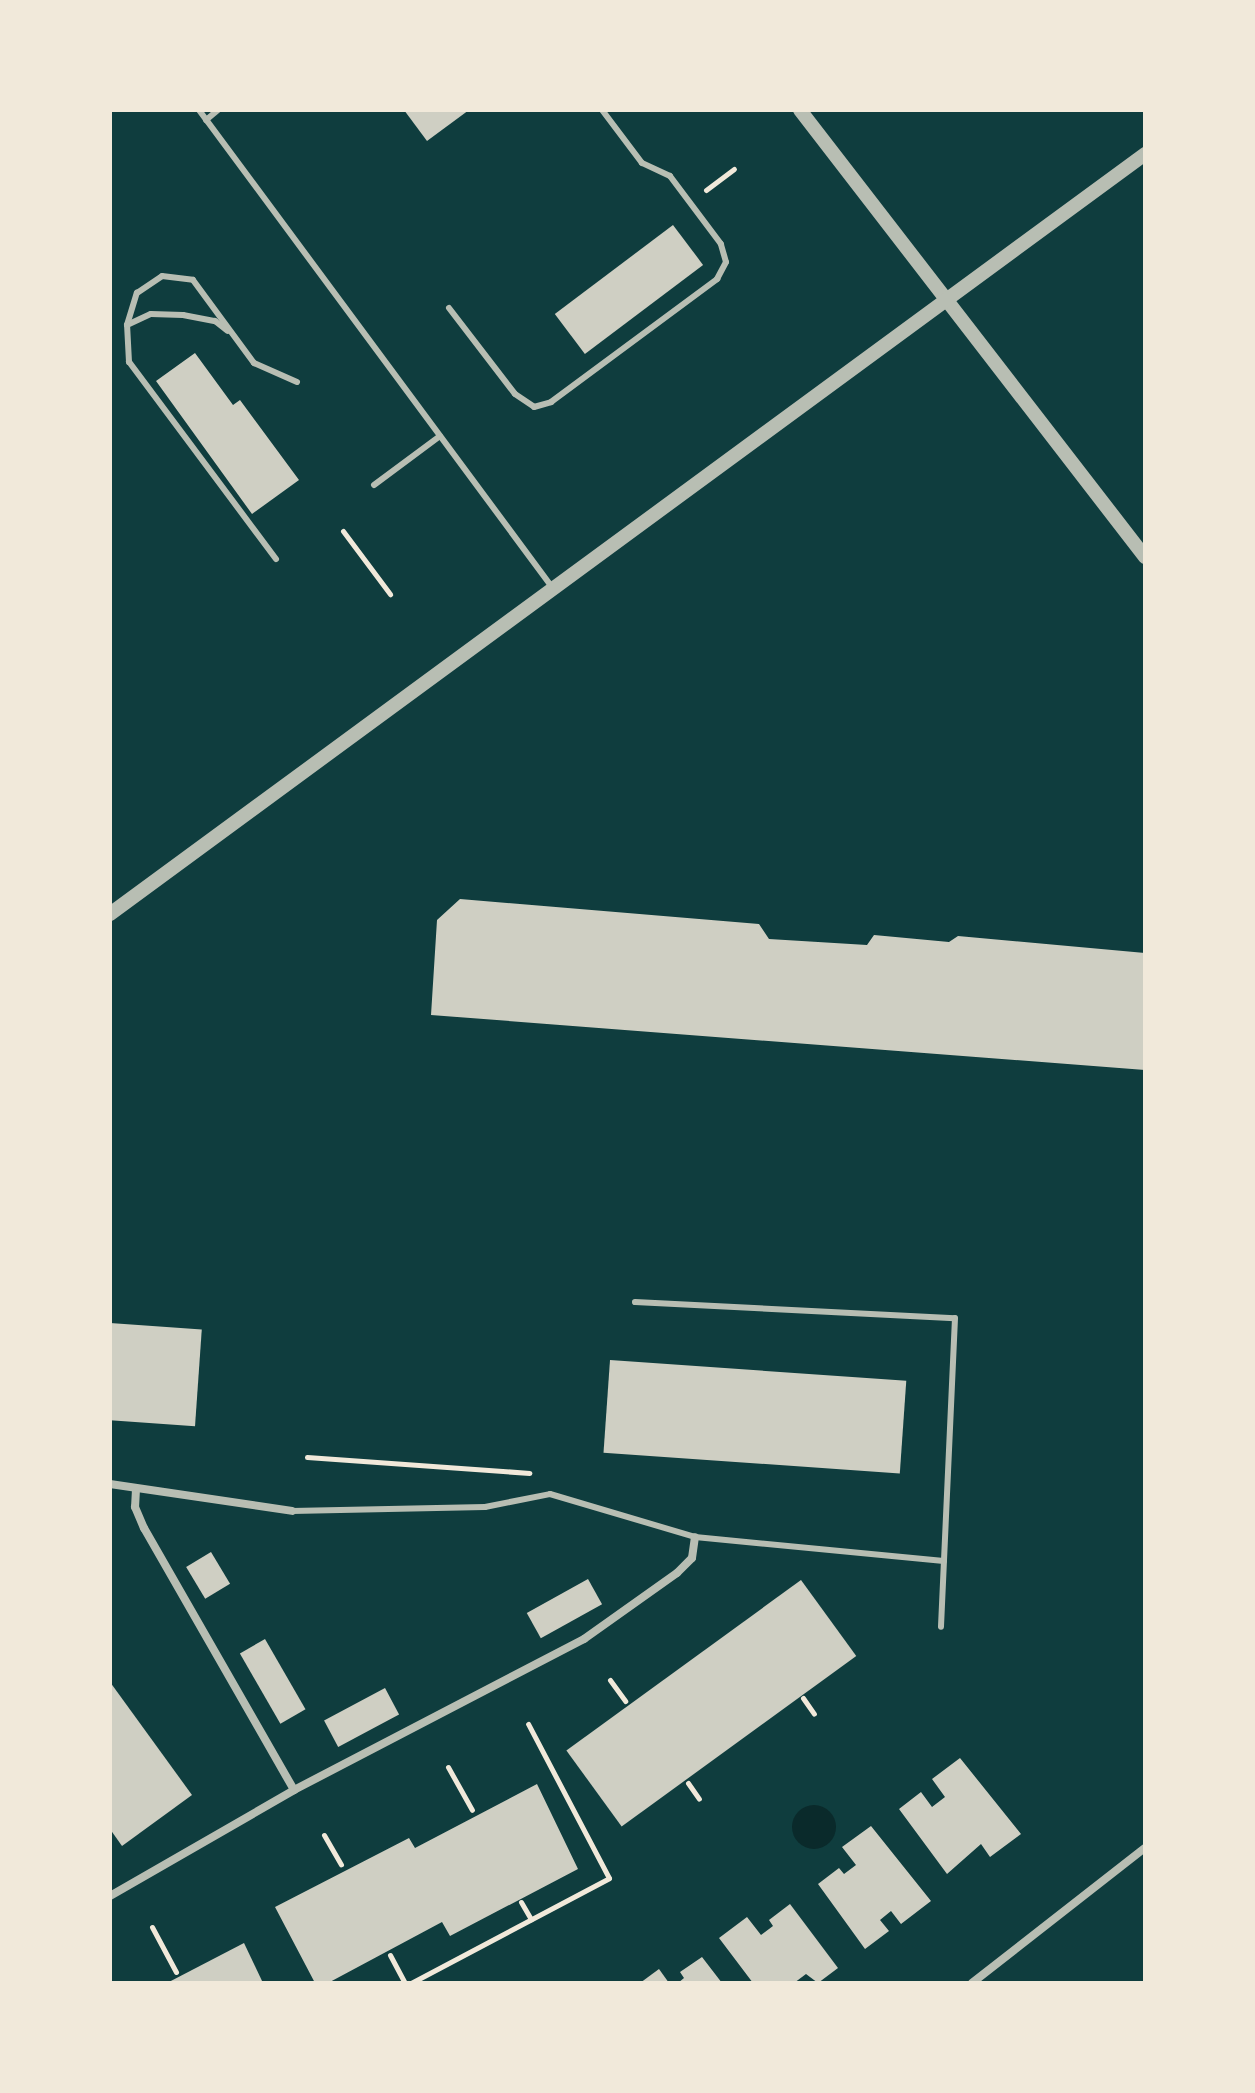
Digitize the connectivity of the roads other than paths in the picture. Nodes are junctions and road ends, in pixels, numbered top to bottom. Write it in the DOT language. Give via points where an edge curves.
graph roads {
  1 [pos="199,110"];
  2 [pos="218,110"];
  3 [pos="602,110"];
  4 [pos="800,110"];
  5 [pos="206,120"];
  6 [pos="1145,154"];
  7 [pos="948,301"];
  8 [pos="449,308"];
  9 [pos="127,325"];
  10 [pos="234,335"];
  11 [pos="297,382"];
  12 [pos="440,436"];
  13 [pos="374,485"];
  14 [pos="1143,549"];
  15 [pos="276,559"];
  16 [pos="552,587"];
  17 [pos="110,914"];
  18 [pos="635,1302"];
  19 [pos="110,1484"];
  20 [pos="136,1489"];
  21 [pos="292,1511"];
  22 [pos="695,1537"];
  23 [pos="944,1561"];
  24 [pos="941,1627"];
  25 [pos="294,1790"];
  26 [pos="1145,1848"];
  27 [pos="110,1896"];
  28 [pos="972,1983"];
  1 -- 5 [label="lane"];
  2 -- 5 [label="lane"];
  3 -- 8 [label="lane" via="642,163 670,176 721,244 726,262 717,279 551,402 534,407 515,394"];
  4 -- 7 [label="street"];
  5 -- 12 [label="lane"];
  6 -- 7 [label="street"];
  7 -- 14 [label="street"];
  7 -- 16 [label="street"];
  9 -- 10 [label="lane" via="151,314 183,315 215,321"];
  9 -- 10 [label="lane" via="137,293 172,274 193,280"];
  9 -- 15 [label="lane" via="126,345 136,375"];
  10 -- 11 [label="lane" via="263,371"];
  12 -- 13 [label="lane"];
  12 -- 16 [label="lane"];
  16 -- 17 [label="street"];
  18 -- 23 [label="lane" via="955,1318"];
  19 -- 20 [label="street"];
  20 -- 21 [label="street"];
  20 -- 25 [label="street" via="135,1507 144,1528"];
  21 -- 22 [label="lane" via="485,1507 550,1494"];
  22 -- 23 [label="lane"];
  22 -- 25 [label="street" via="692,1558 677,1573 584,1639"];
  23 -- 24 [label="lane"];
  25 -- 27 [label="street"];
  26 -- 28 [label="street"];
}
